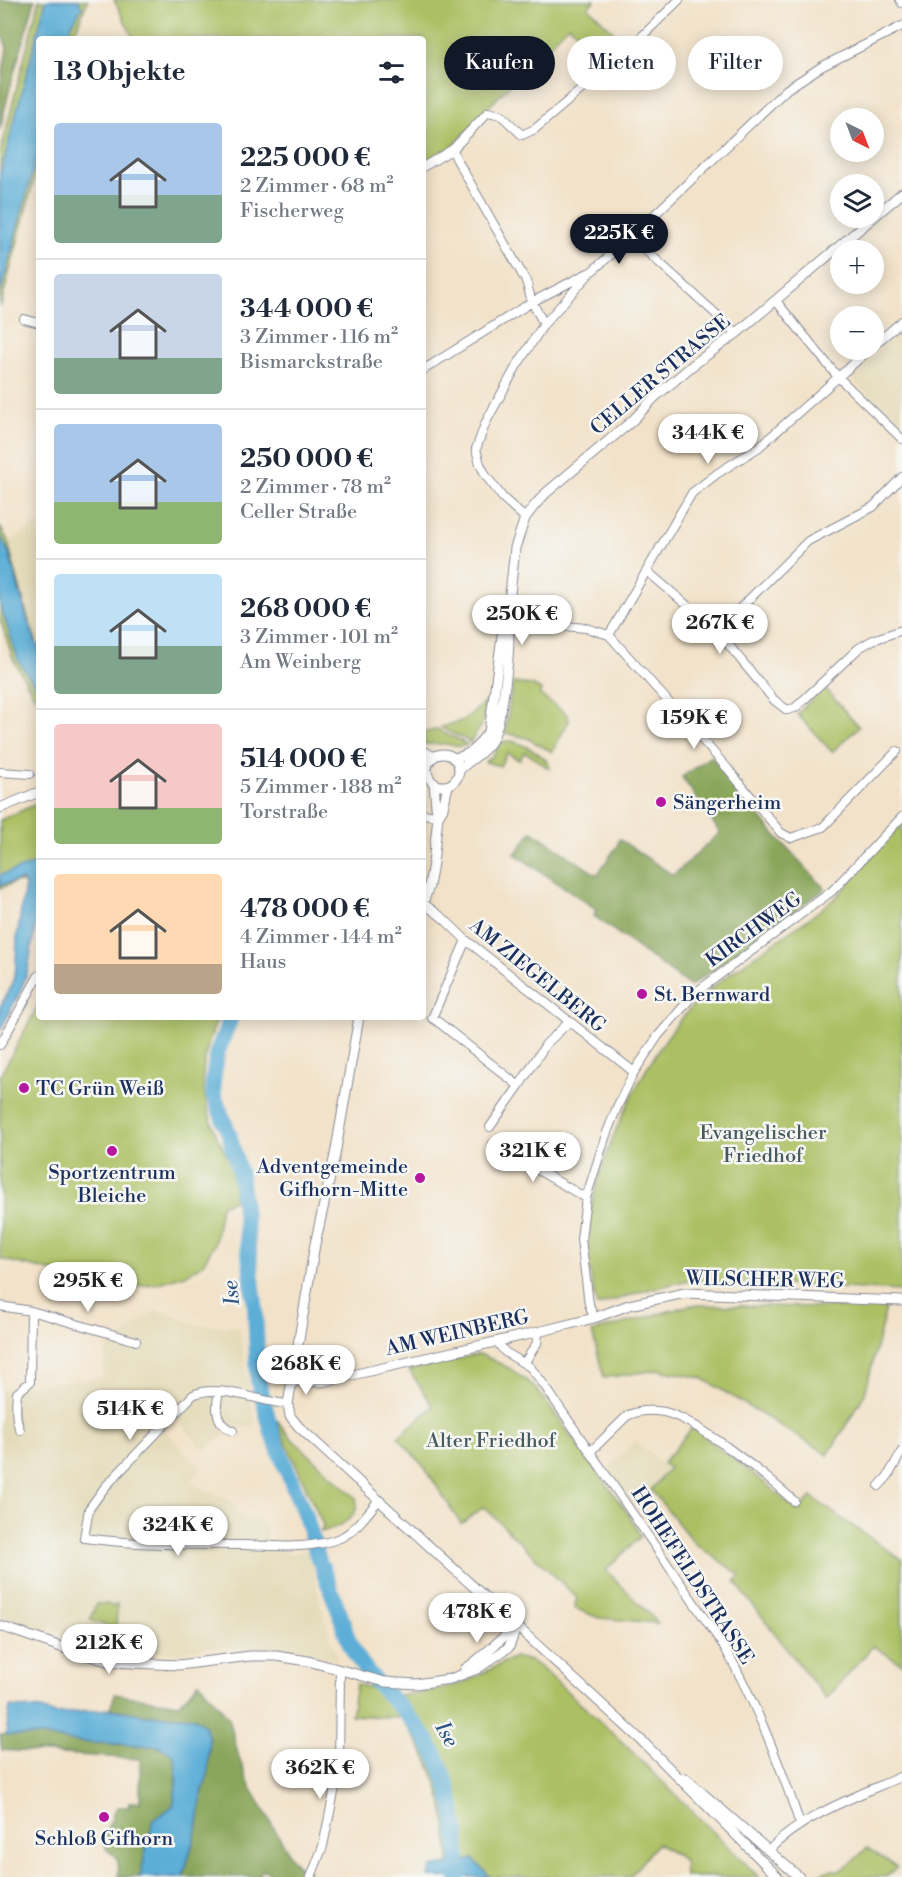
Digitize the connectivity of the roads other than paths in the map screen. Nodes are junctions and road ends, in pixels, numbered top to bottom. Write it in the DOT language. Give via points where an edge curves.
graph roads {
  1 [pos="679,0"];
  2 [pos="902,26"];
  3 [pos="453,149"];
  4 [pos="426,165"];
  5 [pos="902,193"];
  6 [pos="631,237"];
  7 [pos="590,273"];
  8 [pos="776,301"];
  9 [pos="532,302"];
  10 [pos="24,320"];
  11 [pos="902,321"];
  12 [pos="36,322"];
  13 [pos="544,324"];
  14 [pos="737,333"];
  15 [pos="884,337"];
  16 [pos="858,360"];
  17 [pos="426,368"];
  18 [pos="838,377"];
  19 [pos="902,439"];
  20 [pos="902,477"];
  21 [pos="525,518"];
  22 [pos="647,570"];
  23 [pos="507,621"];
  24 [pos="902,630"];
  25 [pos="717,632"];
  26 [pos="609,635"];
  27 [pos="897,751"];
  28 [pos="426,753"];
  29 [pos="434,757"];
  30 [pos="453,758"];
  31 [pos="426,764"];
  32 [pos="426,768"];
  33 [pos="459,771"];
  34 [pos="0,772"];
  35 [pos="30,774"];
  36 [pos="434,783"];
  37 [pos="448,785"];
  38 [pos="36,793"];
  39 [pos="0,808"];
  40 [pos="426,814"];
  41 [pos="438,816"];
  42 [pos="902,817"];
  43 [pos="426,894"];
  44 [pos="426,905"];
  45 [pos="466,940"];
  46 [pos="36,980"];
  47 [pos="358,1020"];
  48 [pos="569,1022"];
  49 [pos="0,1044"];
  50 [pos="634,1072"];
  51 [pos="519,1086"];
  52 [pos="490,1128"];
  53 [pos="492,1144"];
  54 [pos="586,1198"];
  55 [pos="902,1301"];
  56 [pos="0,1306"];
  57 [pos="32,1311"];
  58 [pos="594,1318"];
  59 [pos="538,1332"];
  60 [pos="136,1341"];
  61 [pos="496,1342"];
  62 [pos="525,1362"];
  63 [pos="292,1381"];
  64 [pos="219,1392"];
  65 [pos="288,1404"];
  66 [pos="20,1430"];
  67 [pos="233,1431"];
  68 [pos="902,1451"];
  69 [pos="590,1452"];
  70 [pos="879,1486"];
  71 [pos="379,1500"];
  72 [pos="794,1501"];
  73 [pos="0,1626"];
  74 [pos="516,1628"];
  75 [pos="340,1670"];
  76 [pos="642,1742"];
  77 [pos="902,1776"];
  78 [pos="800,1824"];
  79 [pos="769,1850"];
  80 [pos="311,1877"];
  81 [pos="778,1877"];
  82 [pos="799,1877"];
  1 -- 3 [label="street" via="535,129 522,135 501,115 489,112"];
  2 -- 6 [label="street" via="787,89"];
  3 -- 4 [label="street"];
  3 -- 9 [label="street" via="526,281"];
  5 -- 8 [label="street, CELLER STRASSE"];
  6 -- 7 [label="street"];
  6 -- 14 [label="street"];
  7 -- 9 [label="street"];
  7 -- 13 [label="street"];
  8 -- 14 [label="street, CELLER STRASSE"];
  8 -- 18 [label="street"];
  9 -- 13 [label="street"];
  9 -- 17 [label="street"];
  10 -- 12 [label="street"];
  11 -- 15 [label="street"];
  13 -- 21 [label="street" via="491,413 476,449 486,476 502,498"];
  14 -- 21 [label="street, CELLER STRASSE" via="655,397 546,493"];
  16 -- 18 [label="street"];
  18 -- 19 [label="street"];
  18 -- 22 [label="street" via="759,447 692,493"];
  20 -- 25 [label="street" via="873,507 808,541"];
  21 -- 23 [label="street, CELLER STRASSE" via="515,548"];
  22 -- 25 [label="street"];
  22 -- 26 [label="street"];
  23 -- 26 [label="street" via="586,628"];
  23 -- 30 [label="street, CELLER STRASSE" via="489,731 472,751"];
  23 -- 33 [label="street, CELLER STRASSE" via="510,630 497,731 484,751"];
  24 -- 25 [label="street" via="860,648 795,708 787,710"];
  26 -- 27 [label="street" via="781,833 791,838 823,826"];
  28 -- 29 [label="street"];
  29 -- 30 [label="street" via="445,754"];
  29 -- 31 [label="street"];
  30 -- 33 [label="street"];
  32 -- 36 [label="street"];
  33 -- 37 [label="street"];
  34 -- 35 [label="street"];
  36 -- 37 [label="street"];
  36 -- 41 [label="street"];
  37 -- 41 [label="street"];
  38 -- 39 [label="street"];
  40 -- 41 [label="street"];
  41 -- 43 [label="street"];
  42 -- 50 [label="street, KIRCHWEG" via="832,891 695,993 658,1036"];
  44 -- 45 [label="street, AM ZIEGELBERG"];
  45 -- 48 [label="street, AM ZIEGELBERG"];
  45 -- 51 [label="street" via="432,1018"];
  46 -- 49 [label="street"];
  47 -- 63 [label="street"];
  48 -- 50 [label="street, AM ZIEGELBERG"];
  48 -- 51 [label="street" via="546,1044"];
  50 -- 54 [label="street, KIRCHWEG" via="606,1135"];
  51 -- 52 [label="street"];
  53 -- 54 [label="street"];
  54 -- 58 [label="street, KIRCHWEG" via="582,1250"];
  55 -- 58 [label="street, WILSCHER WEG" via="686,1293 629,1305"];
  56 -- 57 [label="street"];
  57 -- 60 [label="street"];
  57 -- 66 [label="street" via="30,1382 17,1393"];
  58 -- 59 [label="street, AM WEINBERG"];
  59 -- 61 [label="street, AM WEINBERG"];
  59 -- 62 [label="street" via="537,1343"];
  61 -- 62 [label="street, HOHEFELDSTRASSE" via="505,1352"];
  61 -- 63 [label="street, AM WEINBERG" via="322,1382"];
  62 -- 69 [label="street, HOHEFELDSTRASSE"];
  63 -- 65 [label="street"];
  64 -- 65 [label="street"];
  64 -- 67 [label="street" via="218,1418"];
  64 -- 71 [label="street" via="194,1395 117,1472 89,1509 84,1538 126,1543 274,1546 327,1542 349,1532"];
  65 -- 71 [label="street" via="290,1416 299,1427"];
  68 -- 70 [label="street"];
  69 -- 72 [label="street" via="627,1416 665,1412 699,1429 770,1479"];
  69 -- 78 [label="street, HOHEFELDSTRASSE" via="737,1669 785,1779"];
  71 -- 74 [label="street"];
  73 -- 75 [label="street" via="110,1662 179,1665 276,1656"];
  74 -- 75 [label="street" via="502,1652 477,1669 450,1678 400,1684"];
  74 -- 76 [label="street"];
  75 -- 80 [label="street" via="339,1768"];
  76 -- 79 [label="street"];
  76 -- 81 [label="street"];
  77 -- 78 [label="street"];
  78 -- 79 [label="street"];
  79 -- 82 [label="street"];
}
